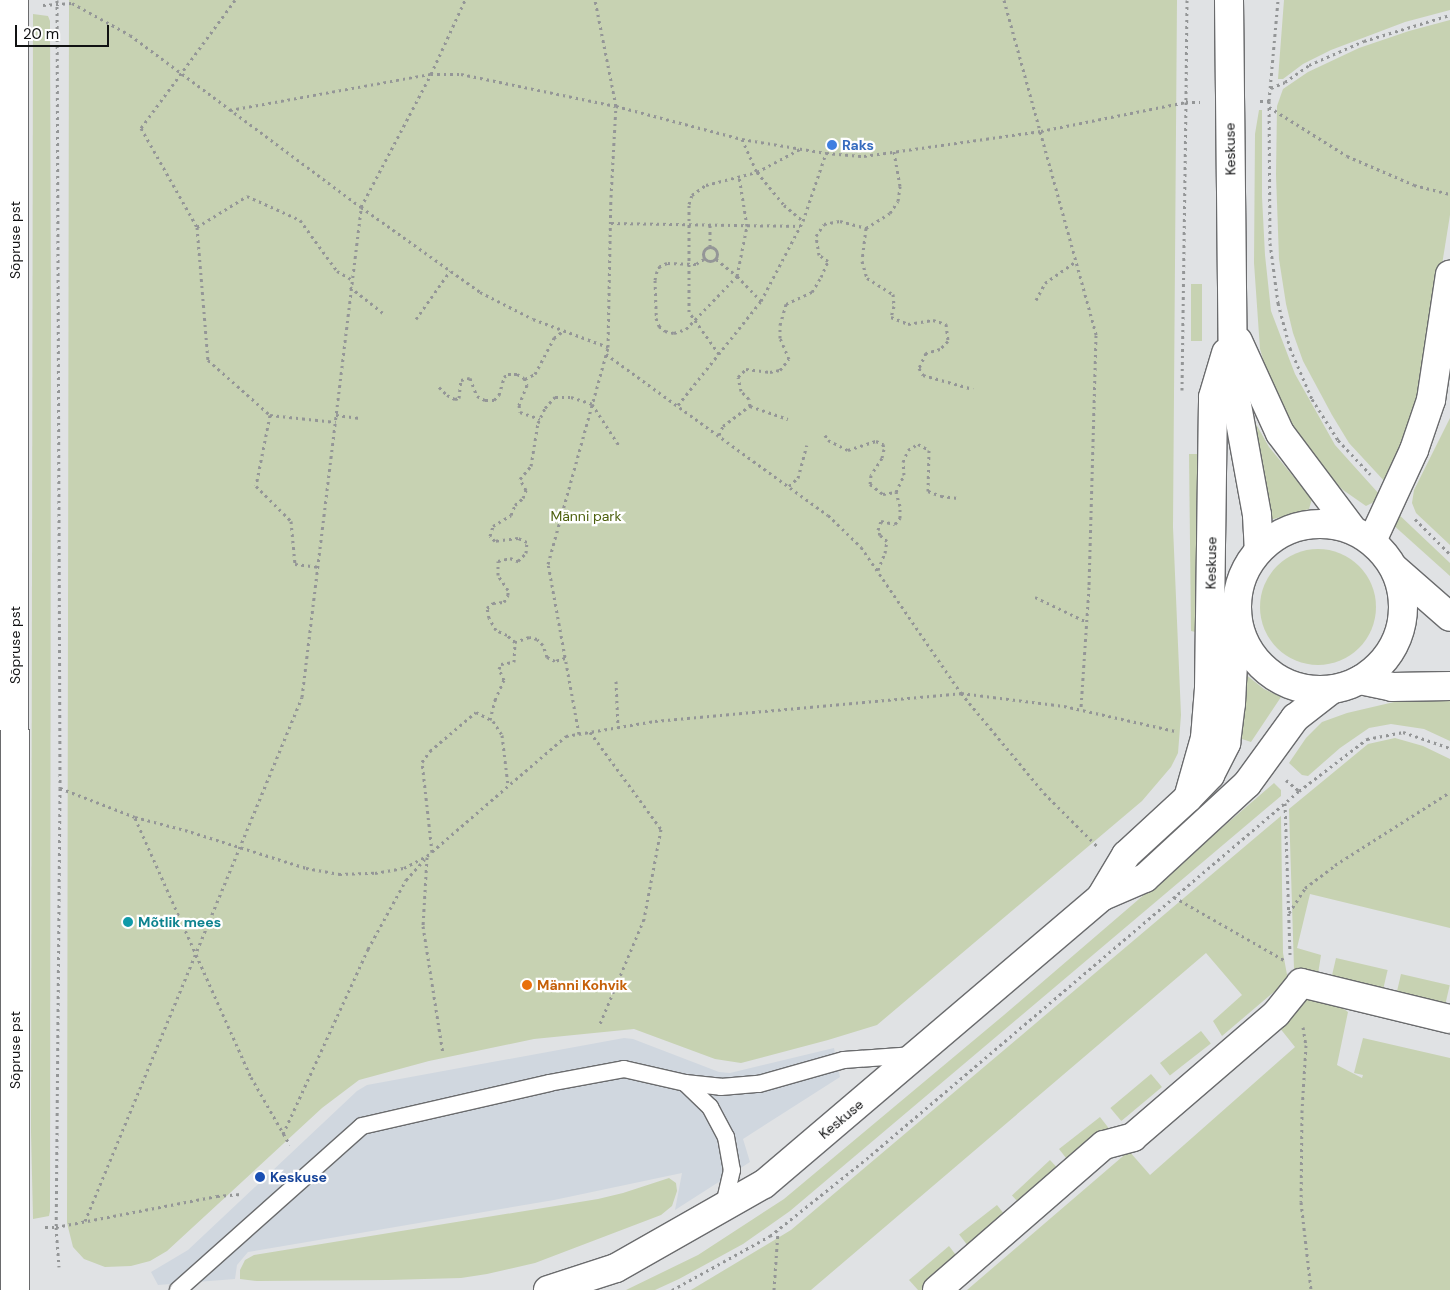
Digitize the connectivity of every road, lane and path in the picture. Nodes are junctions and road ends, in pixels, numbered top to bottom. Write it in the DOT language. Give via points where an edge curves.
graph roads {
  1 [pos="14,0"];
  2 [pos="235,0"];
  3 [pos="466,0"];
  4 [pos="595,0"];
  5 [pos="1004,0"];
  6 [pos="1187,0"];
  7 [pos="1229,0"];
  8 [pos="1278,0"];
  9 [pos="57,2"];
  10 [pos="1450,15"];
  11 [pos="181,74"];
  12 [pos="431,74"];
  13 [pos="1271,88"];
  14 [pos="1259,101"];
  15 [pos="1269,101"];
  16 [pos="1186,102"];
  17 [pos="1204,102"];
  18 [pos="616,106"];
  19 [pos="1269,107"];
  20 [pos="230,110"];
  21 [pos="1041,131"];
  22 [pos="742,139"];
  23 [pos="800,149"];
  24 [pos="894,152"];
  25 [pos="826,153"];
  26 [pos="757,172"];
  27 [pos="739,176"];
  28 [pos="1450,194"];
  29 [pos="360,207"];
  30 [pos="803,221"];
  31 [pos="611,223"];
  32 [pos="689,225"];
  33 [pos="710,225"];
  34 [pos="747,226"];
  35 [pos="800,226"];
  36 [pos="197,227"];
  37 [pos="866,228"];
  38 [pos="710,246"];
  39 [pos="704,259"];
  40 [pos="716,259"];
  41 [pos="1075,262"];
  42 [pos="688,264"];
  43 [pos="450,271"];
  44 [pos="1450,274"];
  45 [pos="738,276"];
  46 [pos="351,279"];
  47 [pos="350,287"];
  48 [pos="1036,300"];
  49 [pos="761,301"];
  50 [pos="383,313"];
  51 [pos="416,319"];
  52 [pos="694,323"];
  53 [pos="1233,327"];
  54 [pos="563,330"];
  55 [pos="608,347"];
  56 [pos="606,354"];
  57 [pos="719,354"];
  58 [pos="525,380"];
  59 [pos="439,387"];
  60 [pos="973,389"];
  61 [pos="1440,402"];
  62 [pos="592,404"];
  63 [pos="678,405"];
  64 [pos="750,406"];
  65 [pos="270,414"];
  66 [pos="336,416"];
  67 [pos="360,418"];
  68 [pos="540,419"];
  69 [pos="788,419"];
  70 [pos="336,422"];
  71 [pos="825,434"];
  72 [pos="719,435"];
  73 [pos="807,445"];
  74 [pos="620,447"];
  75 [pos="789,486"];
  76 [pos="896,492"];
  77 [pos="1392,496"];
  78 [pos="958,498"];
  79 [pos="1362,535"];
  80 [pos="1259,549"];
  81 [pos="1450,554"];
  82 [pos="318,567"];
  83 [pos="1394,568"];
  84 [pos="878,570"];
  85 [pos="1035,597"];
  86 [pos="1236,608"];
  87 [pos="1450,616"];
  88 [pos="1086,622"];
  89 [pos="515,642"];
  90 [pos="565,658"];
  91 [pos="1360,680"];
  92 [pos="616,681"];
  93 [pos="1450,686"];
  94 [pos="1331,690"];
  95 [pos="961,693"];
  96 [pos="1082,709"];
  97 [pos="490,720"];
  98 [pos="618,727"];
  99 [pos="590,732"];
  100 [pos="1180,733"];
  101 [pos="578,734"];
  102 [pos="1450,748"];
  103 [pos="1280,775"];
  104 [pos="508,785"];
  105 [pos="60,788"];
  106 [pos="1299,790"];
  107 [pos="1450,792"];
  108 [pos="1188,798"];
  109 [pos="1285,802"];
  110 [pos="135,817"];
  111 [pos="1098,847"];
  112 [pos="240,848"];
  113 [pos="432,852"];
  114 [pos="427,856"];
  115 [pos="1101,897"];
  116 [pos="1174,897"];
  117 [pos="1288,914"];
  118 [pos="197,954"];
  119 [pos="1297,987"];
  120 [pos="1450,1018"];
  121 [pos="599,1026"];
  122 [pos="443,1053"];
  123 [pos="916,1054"];
  124 [pos="685,1082"];
  125 [pos="282,1135"];
  126 [pos="290,1145"];
  127 [pos="241,1194"];
  128 [pos="723,1208"];
  129 [pos="85,1221"];
  130 [pos="41,1227"];
  131 [pos="56,1227"];
  132 [pos="778,1230"];
  133 [pos="59,1267"];
  134 [pos="578,1286"];
  135 [pos="15,1290"];
  136 [pos="178,1290"];
  137 [pos="548,1290"];
  138 [pos="672,1290"];
  139 [pos="774,1290"];
  140 [pos="938,1290"];
  141 [pos="1311,1290"];
  1 -- 135 [label="main road, Sõpruse pst"];
  2 -- 11 [label="path"];
  3 -- 12 [label="path"];
  4 -- 18 [label="path"];
  5 -- 21 [label="path"];
  6 -- 16 [label="path"];
  7 -- 53 [label="main road, Keskuse"];
  8 -- 13 [label="path"];
  9 -- 11 [label="path" via="72,3 130,35"];
  9 -- 105 [label="path"];
  10 -- 13 [label="path" via="1364,40 1309,65"];
  11 -- 20 [label="path"];
  11 -- 36 [label="path" via="141,128"];
  12 -- 18 [label="path" via="461,74"];
  12 -- 20 [label="path"];
  12 -- 29 [label="path"];
  13 -- 15 [label="path"];
  14 -- 15 [label="path"];
  15 -- 19 [label="path"];
  16 -- 17 [label="path"];
  16 -- 21 [label="path"];
  18 -- 22 [label="path"];
  18 -- 31 [label="path"];
  19 -- 28 [label="path" via="1347,156 1414,185"];
  19 -- 77 [label="path" via="1270,243 1278,303 1290,348 1312,399 1338,440"];
  20 -- 29 [label="path"];
  21 -- 24 [label="path"];
  21 -- 41 [label="path"];
  22 -- 23 [label="path"];
  22 -- 26 [label="path"];
  23 -- 25 [label="path"];
  23 -- 26 [label="path"];
  24 -- 25 [label="path" via="864,156"];
  24 -- 37 [label="path" via="900,186 898,201 890,213"];
  25 -- 30 [label="path"];
  26 -- 27 [label="path"];
  26 -- 30 [label="path" via="784,205"];
  27 -- 32 [label="path" via="706,185 692,195"];
  27 -- 34 [label="path"];
  29 -- 43 [label="path"];
  29 -- 46 [label="path"];
  30 -- 35 [label="path"];
  31 -- 32 [label="path"];
  31 -- 55 [label="path"];
  32 -- 33 [label="path"];
  32 -- 42 [label="path"];
  33 -- 34 [label="path"];
  33 -- 38 [label="path"];
  34 -- 35 [label="path"];
  34 -- 45 [label="path"];
  35 -- 49 [label="path"];
  36 -- 46 [label="path" via="247,196 300,220 337,271"];
  36 -- 65 [label="path" via="208,360"];
  37 -- 60 [label="path" via="862,261 868,278 893,294 891,317 908,324 933,320 946,324 948,341 940,349 926,353 919,368 923,375"];
  37 -- 64 [label="path" via="840,221 824,224 816,236 819,255 828,261 812,292 786,304 780,338 789,359 780,370 746,370 738,377 741,391 749,399"];
  38 -- 39 [label="path" via="704,249"];
  38 -- 40 [label="path" via="717,252"];
  39 -- 40 [label="path" via="709,262"];
  39 -- 42 [label="path"];
  40 -- 45 [label="path"];
  41 -- 48 [label="path" via="1045,283"];
  41 -- 88 [label="path" via="1096,335"];
  42 -- 52 [label="path" via="689,312"];
  42 -- 52 [label="path" via="667,263 657,271 656,318 665,331 686,329"];
  43 -- 51 [label="path"];
  43 -- 54 [label="path" via="480,292"];
  44 -- 61 [label="main road"];
  45 -- 49 [label="path"];
  45 -- 52 [label="path"];
  46 -- 47 [label="path"];
  47 -- 50 [label="path"];
  47 -- 66 [label="path"];
  49 -- 57 [label="path"];
  52 -- 57 [label="path"];
  53 -- 79 [label="main road, Keskuse" via="1280,433"];
  53 -- 80 [label="main road, Keskuse" via="1234,383 1257,515"];
  53 -- 108 [label="main road, Keskuse" via="1213,397 1209,688 1205,738"];
  54 -- 55 [label="path"];
  54 -- 58 [label="path" via="554,338 535,374"];
  55 -- 56 [label="path"];
  56 -- 62 [label="path"];
  56 -- 63 [label="path"];
  57 -- 63 [label="path"];
  58 -- 59 [label="path" via="517,374 508,374 494,400 477,396 470,378 461,380 459,398 455,399"];
  58 -- 68 [label="path" via="528,385 519,405 520,412"];
  61 -- 77 [label="main road"];
  62 -- 68 [label="path" via="571,397 555,397"];
  62 -- 74 [label="path"];
  62 -- 90 [label="path" via="548,564"];
  63 -- 72 [label="path"];
  64 -- 69 [label="path"];
  64 -- 72 [label="path" via="723,426"];
  65 -- 70 [label="path"];
  65 -- 82 [label="path" via="256,486 291,521 295,564"];
  66 -- 67 [label="path"];
  66 -- 70 [label="path"];
  68 -- 89 [label="path" via="531,466 520,479 526,490 524,498 515,504 511,514 493,526 490,536 495,541 518,538 527,542 526,553 518,561 510,558 498,561 498,575 508,595 504,602 487,608 488,618 496,630"];
  70 -- 82 [label="path"];
  71 -- 76 [label="path" via="828,440 848,450 876,441 883,444 882,458 871,475 870,484 883,494"];
  72 -- 75 [label="path"];
  73 -- 75 [label="path" via="798,478"];
  75 -- 84 [label="path" via="828,515 862,547"];
  76 -- 78 [label="path" via="904,475 903,462 908,450 918,444 929,450 928,491"];
  76 -- 84 [label="path" via="900,518 896,524 881,521 878,530 886,541"];
  77 -- 79 [label="main road"];
  77 -- 81 [label="path"];
  79 -- 80 [label="main road" via="1328,523 1302,525 1279,534"];
  79 -- 83 [label="main road"];
  80 -- 86 [label="main road" via="1246,566 1238,587"];
  82 -- 112 [label="path" via="302,697"];
  83 -- 87 [label="main road"];
  83 -- 91 [label="main road" via="1403,592 1403,618 1395,643 1381,664"];
  84 -- 95 [label="path"];
  85 -- 88 [label="path"];
  86 -- 94 [label="main road" via="1242,636 1255,660 1277,679 1303,689"];
  86 -- 108 [label="main road, Keskuse" via="1226,743 1210,775"];
  88 -- 96 [label="path"];
  89 -- 90 [label="path" via="529,637 537,639 543,645 547,658 555,661"];
  89 -- 97 [label="path" via="514,662 501,664 504,680"];
  90 -- 101 [label="path"];
  91 -- 93 [label="main road" via="1392,687"];
  91 -- 94 [label="main road"];
  92 -- 98 [label="path"];
  94 -- 115 [label="main road, Keskuse" via="1295,718 1247,784 1145,878"];
  95 -- 96 [label="path"];
  95 -- 98 [label="path"];
  95 -- 111 [label="path" via="1044,792"];
  96 -- 100 [label="path"];
  97 -- 104 [label="path" via="502,735"];
  97 -- 113 [label="path" via="476,712 430,751 422,762"];
  98 -- 99 [label="path"];
  99 -- 101 [label="path"];
  99 -- 121 [label="path" via="661,829 644,919"];
  101 -- 104 [label="path" via="566,736"];
  102 -- 106 [label="path" via="1402,732 1367,739"];
  103 -- 106 [label="path"];
  104 -- 113 [label="path"];
  105 -- 110 [label="path"];
  105 -- 131 [label="path"];
  106 -- 109 [label="path"];
  107 -- 117 [label="path" via="1335,865 1305,888"];
  108 -- 115 [label="main road, Keskuse" via="1126,855"];
  109 -- 116 [label="path"];
  109 -- 117 [label="path"];
  110 -- 112 [label="path"];
  110 -- 118 [label="path"];
  112 -- 114 [label="path" via="306,868 339,874 404,868"];
  112 -- 118 [label="path"];
  113 -- 114 [label="path"];
  114 -- 122 [label="path" via="423,926"];
  114 -- 125 [label="path" via="406,880 368,949"];
  115 -- 123 [label="main road, Keskuse"];
  116 -- 117 [label="path" via="1290,964"];
  116 -- 132 [label="path"];
  118 -- 125 [label="path" via="251,1077"];
  118 -- 129 [label="path"];
  119 -- 120 [label="main road" via="1301,983"];
  119 -- 140 [label="main road" via="1276,1014 1133,1137 1104,1145"];
  119 -- 141 [label="path" via="1306,1045 1301,1202"];
  123 -- 124 [label="lane" via="844,1060 758,1084 722,1087"];
  123 -- 128 [label="main road, Keskuse" via="764,1184"];
  124 -- 128 [label="lane" via="710,1107 726,1137 732,1170"];
  124 -- 136 [label="lane" via="624,1069 426,1109 362,1126"];
  125 -- 126 [label="path"];
  127 -- 129 [label="path"];
  128 -- 134 [label="main road, Keskuse"];
  129 -- 131 [label="path"];
  130 -- 131 [label="path"];
  131 -- 133 [label="path"];
  132 -- 138 [label="path"];
  132 -- 139 [label="path"];
  134 -- 137 [label="main road, Keskuse"];
}
